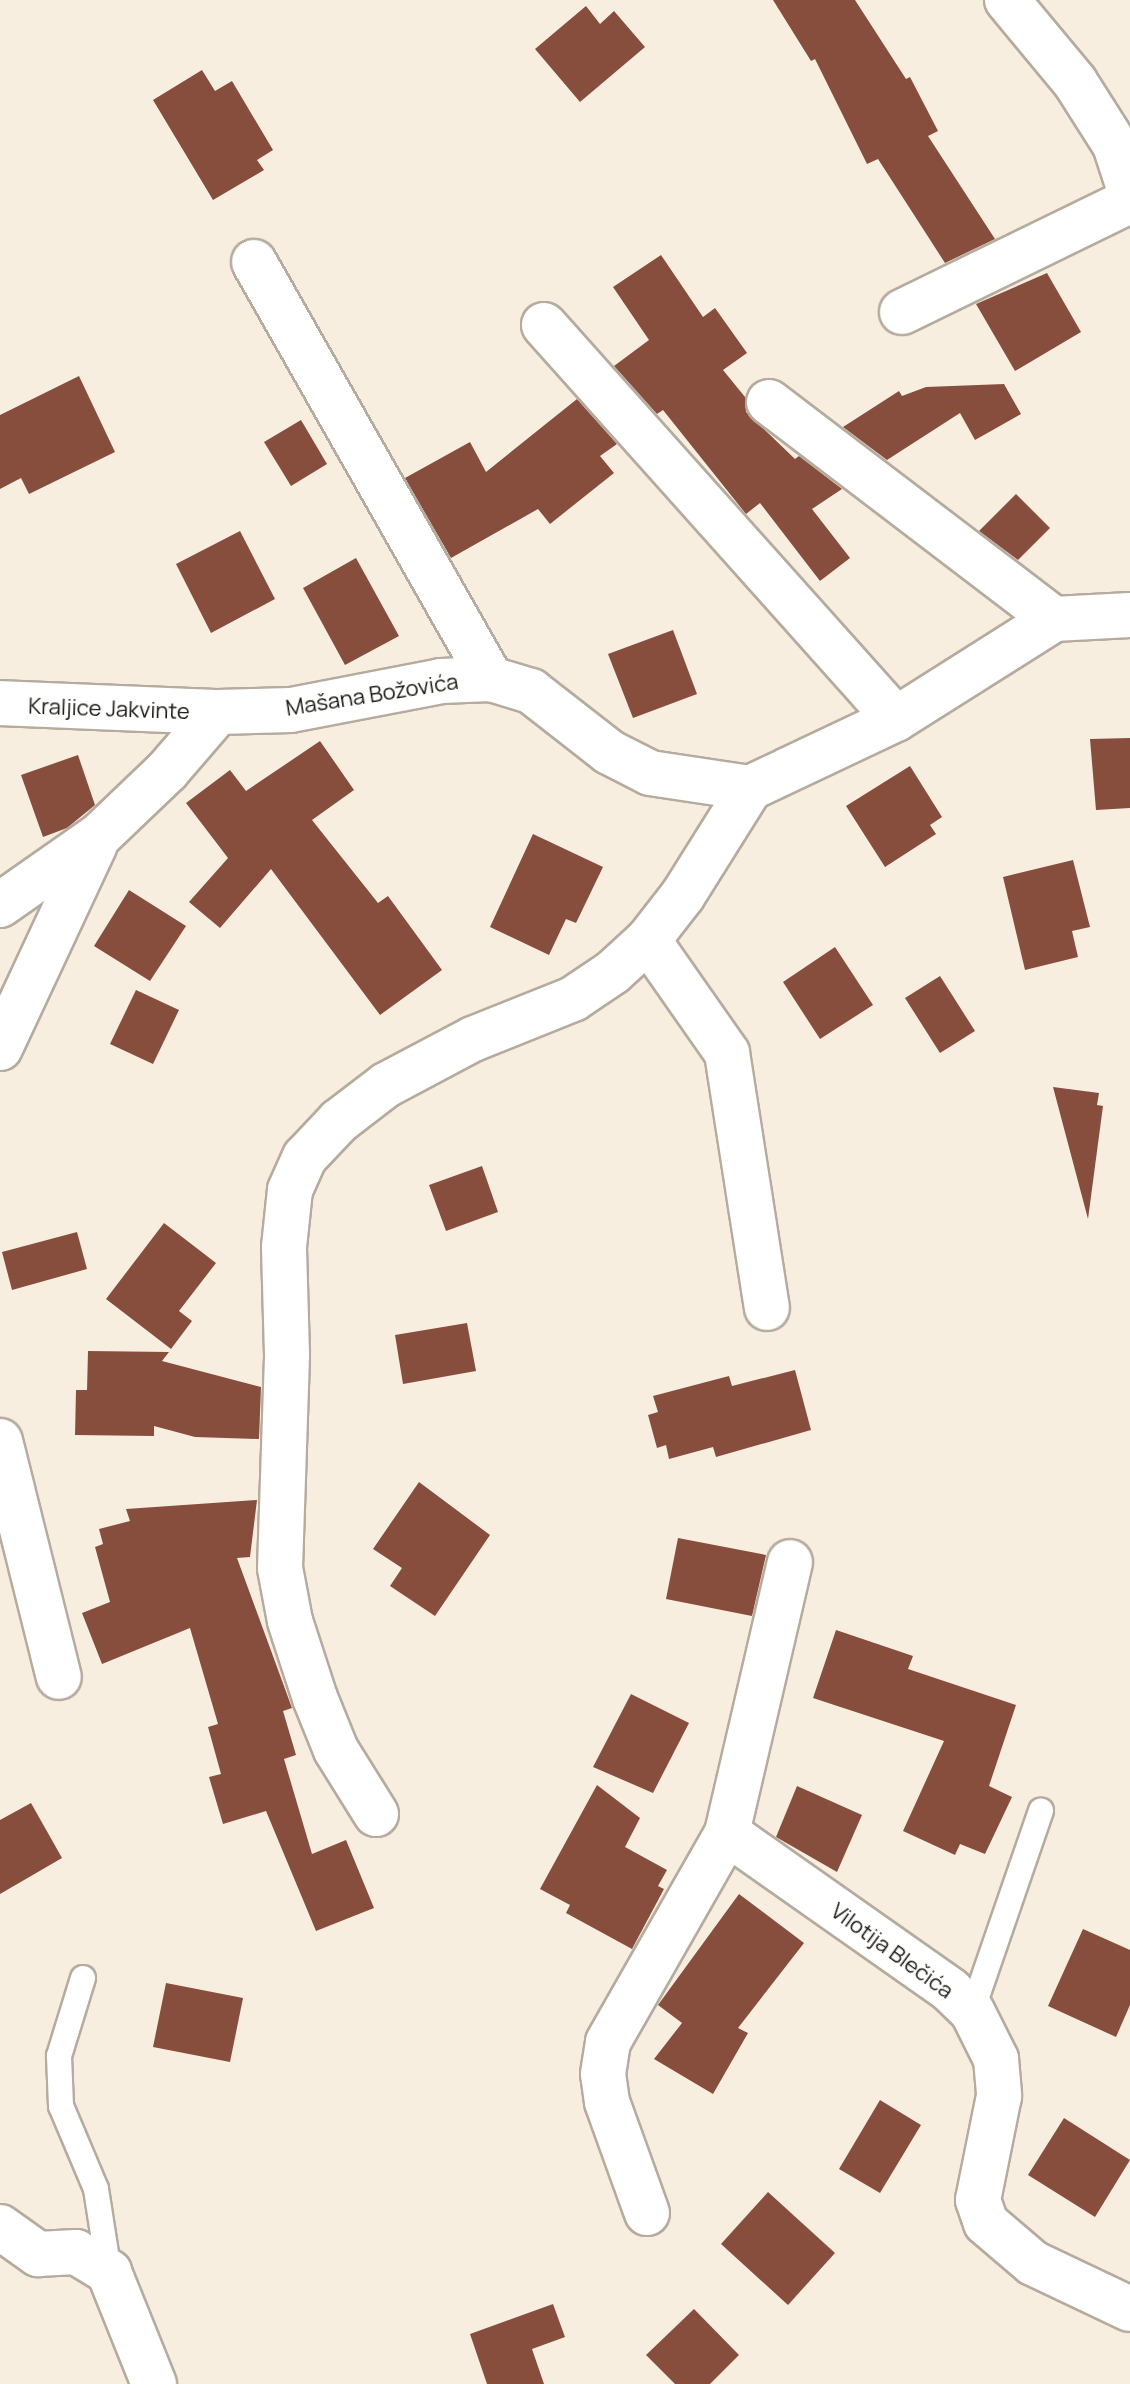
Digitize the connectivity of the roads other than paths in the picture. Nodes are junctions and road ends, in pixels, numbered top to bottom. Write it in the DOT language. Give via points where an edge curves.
graph roads {
  1 [pos="1007,0"];
  2 [pos="1130,191"];
  3 [pos="1130,201"];
  4 [pos="254,262"];
  5 [pos="902,312"];
  6 [pos="544,325"];
  7 [pos="769,402"];
  8 [pos="1130,615"];
  9 [pos="1054,619"];
  10 [pos="491,679"];
  11 [pos="0,703"];
  12 [pos="218,712"];
  13 [pos="896,719"];
  14 [pos="750,788"];
  15 [pos="100,835"];
  16 [pos="0,905"];
  17 [pos="648,940"];
  18 [pos="0,1048"];
  19 [pos="767,1308"];
  20 [pos="0,1441"];
  21 [pos="790,1562"];
  22 [pos="59,1677"];
  23 [pos="1041,1811"];
  24 [pos="376,1814"];
  25 [pos="727,1833"];
  26 [pos="83,1978"];
  27 [pos="972,2011"];
  28 [pos="647,2213"];
  29 [pos="0,2227"];
  30 [pos="109,2272"];
  31 [pos="1130,2309"];
  32 [pos="154,2384"];
  1 -- 2 [label="street" via="1075,82 1115,145"];
  3 -- 5 [label="street"];
  4 -- 10 [label="street"];
  6 -- 13 [label="street"];
  7 -- 9 [label="street"];
  8 -- 9 [label="street"];
  9 -- 13 [label="street"];
  10 -- 12 [label="street, Mašana Božovića" via="441,681 291,710"];
  10 -- 14 [label="street, Mašana Božovića" via="531,691 609,752 650,773"];
  11 -- 12 [label="street, Kraljice Jakvinte"];
  12 -- 15 [label="street" via="167,771"];
  13 -- 14 [label="street"];
  14 -- 17 [label="street"];
  15 -- 16 [label="street"];
  15 -- 18 [label="street"];
  17 -- 19 [label="street" via="727,1053"];
  17 -- 24 [label="street" via="573,999 473,1039 386,1085 339,1121 305,1157 290,1190 284,1247 287,1355 280,1568 290,1621 315,1698 336,1750"];
  20 -- 22 [label="street"];
  21 -- 25 [label="street"];
  23 -- 27 [label="lane"];
  25 -- 27 [label="street, Vilotija Blečića" via="950,1990"];
  25 -- 28 [label="street" via="608,2042 603,2074 607,2102"];
  26 -- 30 [label="lane" via="59,2056 61,2106 96,2189"];
  27 -- 31 [label="street, Vilotija Blečića" via="996,2059 998,2083 978,2200 986,2223 1033,2263"];
  29 -- 30 [label="street" via="38,2254 76,2252"];
  30 -- 32 [label="street"];
}
